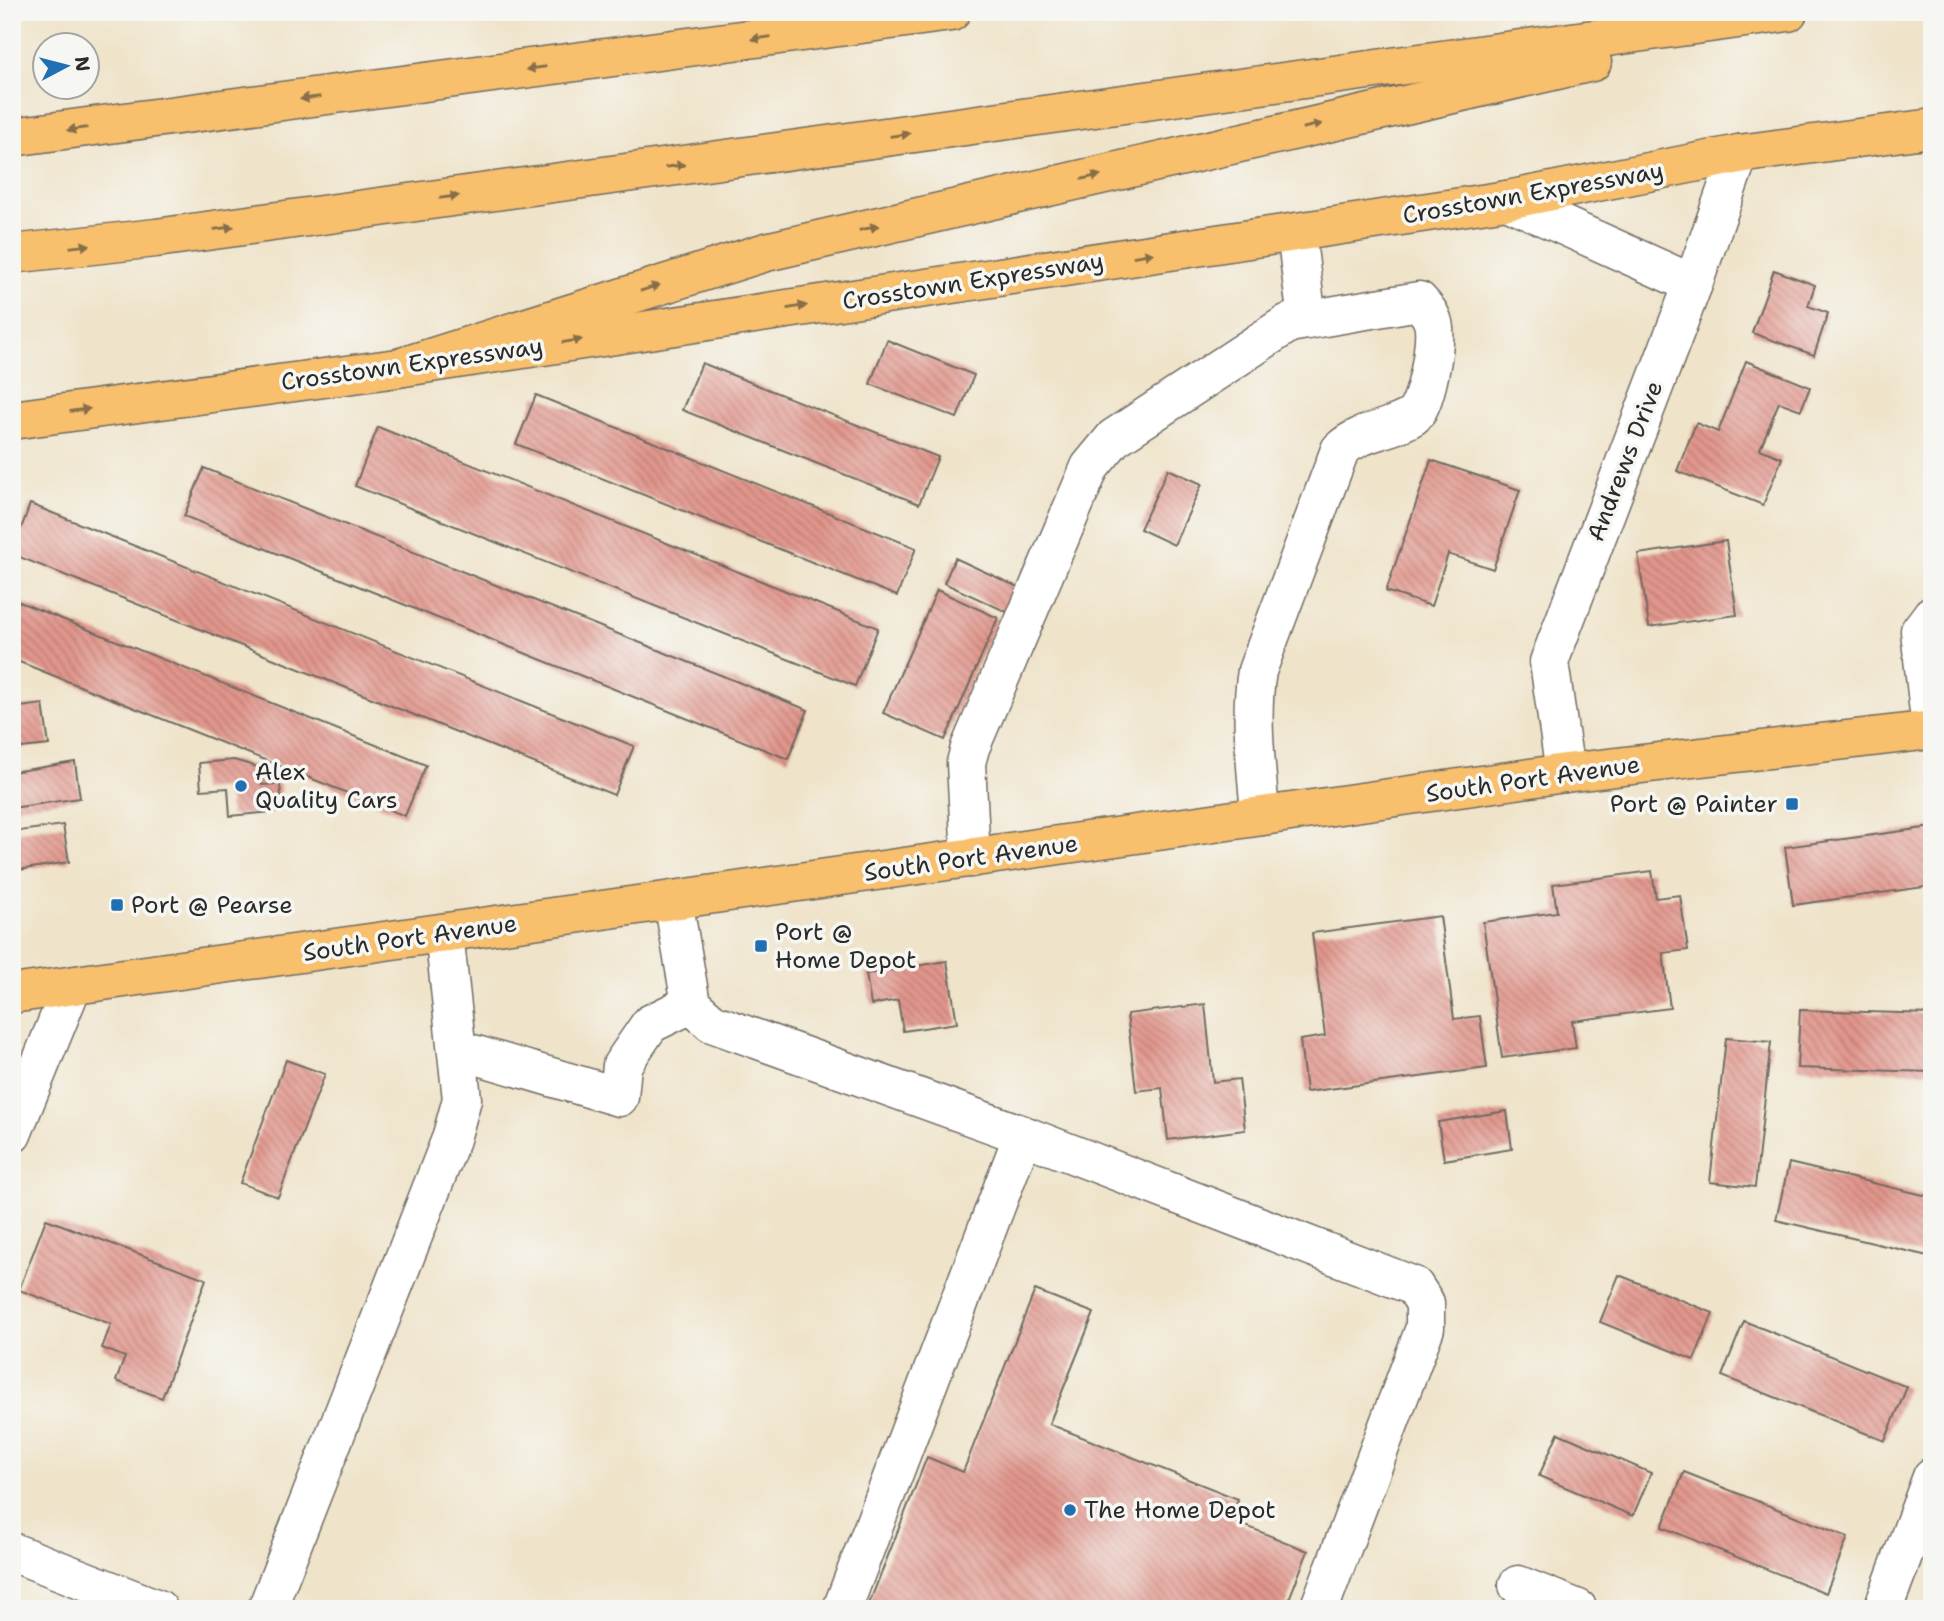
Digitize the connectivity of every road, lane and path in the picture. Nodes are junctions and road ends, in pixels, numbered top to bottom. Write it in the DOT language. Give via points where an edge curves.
graph roads {
  1 [pos="951,12"];
  2 [pos="1788,12"];
  3 [pos="1808,12"];
  4 [pos="1932,128"];
  5 [pos="12,137"];
  6 [pos="1739,155"];
  7 [pos="1507,200"];
  8 [pos="1296,233"];
  9 [pos="12,254"];
  10 [pos="1693,284"];
  11 [pos="1307,320"];
  12 [pos="398,368"];
  13 [pos="12,420"];
  14 [pos="1932,615"];
  15 [pos="1932,730"];
  16 [pos="1565,773"];
  17 [pos="1260,816"];
  18 [pos="971,858"];
  19 [pos="673,900"];
  20 [pos="444,933"];
  21 [pos="72,986"];
  22 [pos="12,995"];
  23 [pos="691,1004"];
  24 [pos="459,1050"];
  25 [pos="12,1134"];
  26 [pos="1023,1135"];
  27 [pos="1932,1478"];
  28 [pos="12,1552"];
  29 [pos="1918,1558"];
  30 [pos="1518,1585"];
  31 [pos="158,1609"];
  32 [pos="267,1609"];
  33 [pos="842,1609"];
  34 [pos="1319,1609"];
  35 [pos="1578,1609"];
  36 [pos="1882,1609"];
  1 -- 5 [label="main road, one-way"];
  9 -- 2 [label="main road, one-way"];
  12 -- 3 [label="main road, one-way" via="766,252"];
  4 -- 6 [label="main road, Crosstown Expressway"];
  6 -- 7 [label="main road, Crosstown Expressway"];
  6 -- 10 [label="street, Andrews Drive"];
  7 -- 8 [label="main road, Crosstown Expressway"];
  7 -- 10 [label="street"];
  8 -- 11 [label="street"];
  12 -- 8 [label="main road, Crosstown Expressway, one-way"];
  10 -- 16 [label="street, Andrews Drive" via="1549,662"];
  11 -- 17 [label="street" via="1419,301 1429,311 1435,337 1422,406 1412,416 1353,438 1340,450 1257,671 1253,692"];
  11 -- 18 [label="street" via="1289,323 1114,438 1090,467 970,748 966,763"];
  13 -- 12 [label="main road, Crosstown Expressway, one-way"];
  14 -- 15 [label="street" via="1920,631"];
  15 -- 16 [label="main road, South Port Avenue"];
  16 -- 17 [label="main road, South Port Avenue"];
  17 -- 18 [label="main road, South Port Avenue"];
  18 -- 19 [label="main road, South Port Avenue"];
  19 -- 20 [label="main road, South Port Avenue"];
  19 -- 23 [label="street"];
  20 -- 21 [label="main road, South Port Avenue"];
  20 -- 24 [label="street"];
  21 -- 22 [label="main road, South Port Avenue"];
  21 -- 25 [label="street"];
  23 -- 24 [label="street" via="650,1024 622,1065 619,1097"];
  23 -- 26 [label="street" via="712,1023"];
  24 -- 32 [label="street" via="462,1098 451,1139"];
  26 -- 33 [label="street"];
  26 -- 34 [label="street" via="1414,1286 1425,1303 1425,1328"];
  27 -- 29 [label="street"];
  28 -- 31 [label="street"];
  29 -- 36 [label="street"];
  30 -- 35 [label="street"];
}
